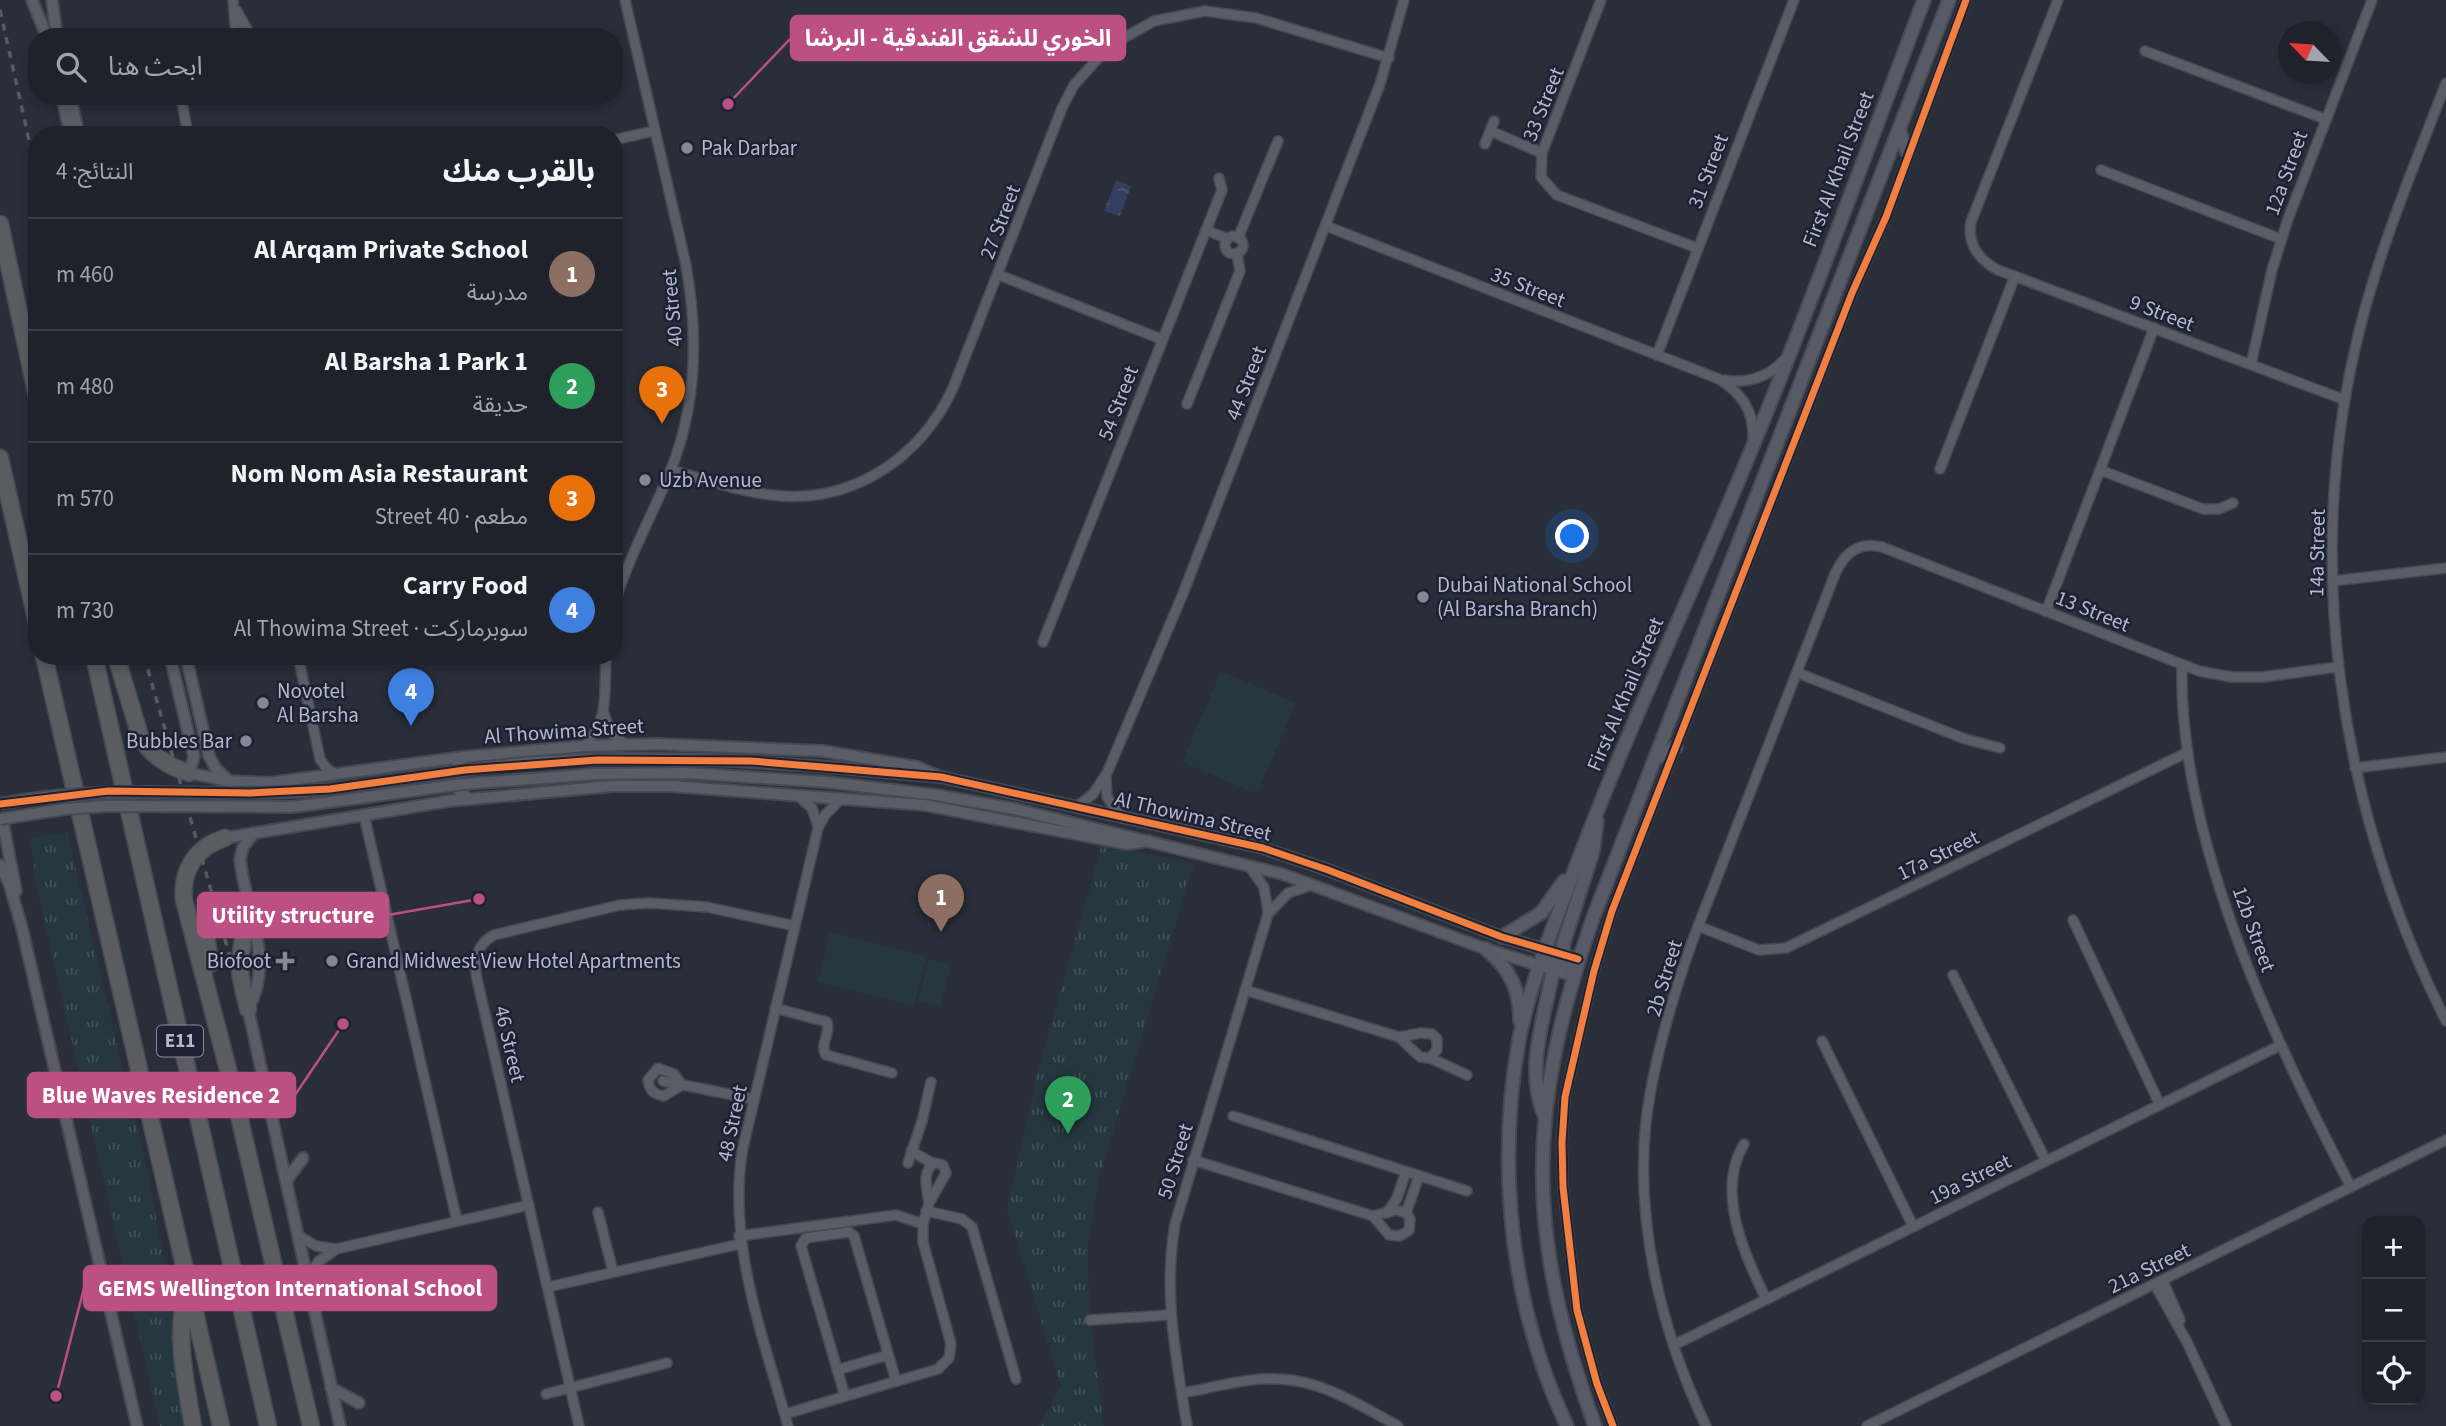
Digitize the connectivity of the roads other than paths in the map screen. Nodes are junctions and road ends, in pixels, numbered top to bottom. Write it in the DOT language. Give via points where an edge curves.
graph roads {
  1 [pos="32,0"];
  2 [pos="52,0"];
  3 [pos="625,0"];
  4 [pos="1404,0"];
  5 [pos="1601,0"];
  6 [pos="1794,0"];
  7 [pos="1924,0"];
  8 [pos="1949,0"];
  9 [pos="1966,0"];
  10 [pos="2058,0"];
  11 [pos="2372,0"];
  12 [pos="233,3"];
  13 [pos="43,28"];
  14 [pos="56,28"];
  15 [pos="235,28"];
  16 [pos="246,28"];
  17 [pos="2145,51"];
  18 [pos="1389,58"];
  19 [pos="2446,83"];
  20 [pos="64,105"];
  21 [pos="72,105"];
  22 [pos="183,105"];
  23 [pos="2325,119"];
  24 [pos="1494,121"];
  25 [pos="69,126"];
  26 [pos="77,126"];
  27 [pos="186,126"];
  28 [pos="1899,130"];
  29 [pos="653,131"];
  30 [pos="1490,131"];
  31 [pos="623,138"];
  32 [pos="1278,141"];
  33 [pos="1485,144"];
  34 [pos="1907,152"];
  35 [pos="1542,153"];
  36 [pos="2101,170"];
  37 [pos="1219,178"];
  38 [pos="0,223"];
  39 [pos="1326,226"];
  40 [pos="1205,233"];
  41 [pos="1238,238"];
  42 [pos="2281,239"];
  43 [pos="1226,242"];
  44 [pos="1697,248"];
  45 [pos="1237,253"];
  46 [pos="999,275"];
  47 [pos="2015,276"];
  48 [pos="2154,328"];
  49 [pos="1161,339"];
  50 [pos="28,354"];
  51 [pos="1657,355"];
  52 [pos="1786,357"];
  53 [pos="2251,365"];
  54 [pos="1719,379"];
  55 [pos="2345,400"];
  56 [pos="1187,404"];
  57 [pos="1754,443"];
  58 [pos="0,458"];
  59 [pos="1940,469"];
  60 [pos="671,470"];
  61 [pos="2100,470"];
  62 [pos="2233,503"];
  63 [pos="1845,556"];
  64 [pos="2446,568"];
  65 [pos="2333,581"];
  66 [pos="28,584"];
  67 [pos="623,585"];
  68 [pos="2046,611"];
  69 [pos="1043,642"];
  70 [pos="46,665"];
  71 [pos="96,665"];
  72 [pos="119,665"];
  73 [pos="172,665"];
  74 [pos="188,665"];
  75 [pos="300,665"];
  76 [pos="606,665"];
  77 [pos="2182,665"];
  78 [pos="2337,667"];
  79 [pos="1798,673"];
  80 [pos="604,712"];
  81 [pos="625,744"];
  82 [pos="584,746"];
  83 [pos="1676,747"];
  84 [pos="2000,747"];
  85 [pos="2188,752"];
  86 [pos="463,757"];
  87 [pos="2446,757"];
  88 [pos="320,759"];
  89 [pos="1655,759"];
  90 [pos="424,762"];
  91 [pos="2355,768"];
  92 [pos="189,773"];
  93 [pos="1107,773"];
  94 [pos="337,775"];
  95 [pos="941,777"];
  96 [pos="310,778"];
  97 [pos="229,781"];
  98 [pos="796,794"];
  99 [pos="469,799"];
  100 [pos="841,799"];
  101 [pos="432,803"];
  102 [pos="0,805"];
  103 [pos="1076,807"];
  104 [pos="1596,810"];
  105 [pos="364,816"];
  106 [pos="1122,818"];
  107 [pos="1,825"];
  108 [pos="818,828"];
  109 [pos="254,833"];
  110 [pos="225,838"];
  111 [pos="1149,841"];
  112 [pos="1584,844"];
  113 [pos="1248,865"];
  114 [pos="0,866"];
  115 [pos="1315,884"];
  116 [pos="1268,914"];
  117 [pos="2073,920"];
  118 [pos="795,926"];
  119 [pos="1698,926"];
  120 [pos="22,928"];
  121 [pos="1502,937"];
  122 [pos="1486,949"];
  123 [pos="1545,950"];
  124 [pos="1563,955"];
  125 [pos="1578,960"];
  126 [pos="1539,967"];
  127 [pos="1553,970"];
  128 [pos="1953,975"];
  129 [pos="1574,976"];
  130 [pos="1245,990"];
  131 [pos="775,1008"];
  132 [pos="248,1009"];
  133 [pos="2446,1021"];
  134 [pos="1399,1037"];
  135 [pos="1520,1039"];
  136 [pos="1822,1041"];
  137 [pos="2281,1045"];
  138 [pos="1430,1058"];
  139 [pos="892,1073"];
  140 [pos="1467,1075"];
  141 [pos="230,1077"];
  142 [pos="663,1081"];
  143 [pos="930,1082"];
  144 [pos="754,1099"];
  145 [pos="2160,1105"];
  146 [pos="1543,1114"];
  147 [pos="1233,1116"];
  148 [pos="2446,1140"];
  149 [pos="1744,1144"];
  150 [pos="911,1151"];
  151 [pos="303,1158"];
  152 [pos="1193,1160"];
  153 [pos="2046,1161"];
  154 [pos="908,1163"];
  155 [pos="932,1163"];
  156 [pos="1406,1172"];
  157 [pos="1419,1176"];
  158 [pos="286,1181"];
  159 [pos="2351,1186"];
  160 [pos="1466,1191"];
  161 [pos="529,1205"];
  162 [pos="927,1207"];
  163 [pos="598,1212"];
  164 [pos="1387,1213"];
  165 [pos="1406,1213"];
  166 [pos="1373,1216"];
  167 [pos="457,1221"];
  168 [pos="923,1224"];
  169 [pos="1913,1226"];
  170 [pos="298,1235"];
  171 [pos="739,1240"];
  172 [pos="336,1249"];
  173 [pos="613,1272"];
  174 [pos="307,1278"];
  175 [pos="189,1283"];
  176 [pos="2159,1283"];
  177 [pos="548,1287"];
  178 [pos="1766,1299"];
  179 [pos="1169,1315"];
  180 [pos="1090,1320"];
  181 [pos="1674,1345"];
  182 [pos="888,1354"];
  183 [pos="667,1363"];
  184 [pos="837,1370"];
  185 [pos="1016,1379"];
  186 [pos="896,1381"];
  187 [pos="571,1387"];
  188 [pos="331,1388"];
  189 [pos="1182,1393"];
  190 [pos="546,1394"];
  191 [pos="845,1396"];
  192 [pos="359,1403"];
  193 [pos="785,1414"];
  194 [pos="136,1426"];
  195 [pos="194,1426"];
  196 [pos="221,1426"];
  197 [pos="268,1426"];
  198 [pos="311,1426"];
  199 [pos="340,1426"];
  200 [pos="579,1426"];
  201 [pos="788,1426"];
  202 [pos="1186,1426"];
  203 [pos="1398,1426"];
  204 [pos="1567,1426"];
  205 [pos="1595,1426"];
  206 [pos="1613,1426"];
  207 [pos="1706,1426"];
  208 [pos="1867,1426"];
  209 [pos="2226,1426"];
  1 -- 13 [label="street"];
  2 -- 14 [label="street"];
  3 -- 29 [label="street, 40 Street"];
  4 -- 18 [label="street, 44 Street"];
  5 -- 35 [label="street, 33 Street"];
  6 -- 44 [label="street, 31 Street"];
  7 -- 52 [label="main road, First Al Khail Street"];
  8 -- 28 [label="main road, First Al Khail Street"];
  9 -- 34 [label="street"];
  10 -- 47 [label="street, 9 Street" via="1971,222 1974,248 1991,266"];
  11 -- 23 [label="street, 12a Street"];
  12 -- 15 [label="street"];
  12 -- 16 [label="street"];
  17 -- 23 [label="street"];
  18 -- 39 [label="street, 44 Street"];
  18 -- 46 [label="street, 27 Street" via="1231,12 1179,14 1131,31 1090,64 1074,85"];
  19 -- 55 [label="street, 14a Street" via="2380,259"];
  20 -- 25 [label="street"];
  21 -- 26 [label="street"];
  22 -- 27 [label="street"];
  23 -- 42 [label="street, 12a Street"];
  24 -- 30 [label="street"];
  28 -- 34 [label="main road"];
  28 -- 89 [label="main road, First Al Khail Street"];
  29 -- 31 [label="street"];
  29 -- 60 [label="street, 40 Street" via="686,265 694,331 690,397"];
  30 -- 33 [label="street"];
  30 -- 35 [label="street"];
  32 -- 41 [label="street"];
  34 -- 83 [label="street"];
  35 -- 44 [label="street, 33 Street" via="1541,177 1550,190"];
  36 -- 42 [label="street"];
  37 -- 40 [label="street, 54 Street" via="1223,187"];
  38 -- 50 [label="highway"];
  39 -- 51 [label="street, 35 Street"];
  39 -- 93 [label="street, 44 Street" via="1182,596"];
  40 -- 43 [label="street"];
  40 -- 49 [label="street, 54 Street"];
  41 -- 43 [label="street"];
  41 -- 45 [label="street" via="1242,246"];
  42 -- 53 [label="street, 12a Street"];
  43 -- 45 [label="street" via="1229,252"];
  44 -- 51 [label="street, 31 Street"];
  45 -- 56 [label="street" via="1240,271"];
  46 -- 49 [label="street"];
  46 -- 60 [label="street, 27 Street" via="943,411 912,449 873,477 831,492 789,497 750,492"];
  47 -- 48 [label="street, 9 Street"];
  47 -- 59 [label="street"];
  48 -- 53 [label="street, 9 Street"];
  48 -- 61 [label="street"];
  49 -- 69 [label="street, 54 Street"];
  51 -- 54 [label="street, 35 Street"];
  52 -- 54 [label="street, 35 Street" via="1757,379"];
  52 -- 57 [label="main road, First Al Khail Street"];
  53 -- 55 [label="street, 9 Street"];
  54 -- 57 [label="street, 35 Street" via="1735,390 1747,407"];
  55 -- 65 [label="street, 14a Street" via="2337,462"];
  57 -- 104 [label="main road, First Al Khail Street"];
  58 -- 66 [label="highway"];
  60 -- 67 [label="street, 40 Street"];
  61 -- 62 [label="street" via="2203,509"];
  61 -- 68 [label="street"];
  63 -- 68 [label="street, 13 Street" via="1862,546 1882,547"];
  63 -- 79 [label="street, 2b Street"];
  64 -- 65 [label="street"];
  65 -- 78 [label="street, 14a Street"];
  68 -- 77 [label="street, 13 Street"];
  70 -- 175 [label="highway, E11"];
  71 -- 197 [label="highway, E11"];
  72 -- 92 [label="highway" via="146,746 164,763"];
  73 -- 92 [label="street" via="194,757"];
  74 -- 97 [label="street" via="209,756"];
  75 -- 88 [label="street"];
  76 -- 80 [label="street"];
  77 -- 78 [label="street, 13 Street" via="2247,678"];
  77 -- 85 [label="street, 12b Street"];
  78 -- 91 [label="street, 14a Street"];
  79 -- 84 [label="street" via="1965,739"];
  79 -- 119 [label="street, 2b Street"];
  80 -- 81 [label="street" via="610,732"];
  80 -- 82 [label="street" via="597,733"];
  81 -- 82 [label="street, Al Thowima Street"];
  81 -- 95 [label="street, Al Thowima Street" via="824,751 923,769"];
  82 -- 86 [label="street, Al Thowima Street"];
  83 -- 89 [label="main road"];
  83 -- 206 [label="street" via="1599,951 1565,1097 1563,1187 1577,1310"];
  85 -- 119 [label="street, 17a Street" via="1786,948 1759,950"];
  85 -- 137 [label="street, 12b Street" via="2231,921"];
  86 -- 90 [label="street, Al Thowima Street"];
  86 -- 99 [label="street" via="452,779"];
  87 -- 91 [label="street"];
  88 -- 94 [label="street"];
  88 -- 96 [label="street"];
  89 -- 125 [label="main road, First Al Khail Street"];
  90 -- 94 [label="street, Al Thowima Street"];
  90 -- 101 [label="street" via="442,780"];
  91 -- 133 [label="street, 14a Street" via="2381,869"];
  92 -- 97 [label="street, Al Thowima Street"];
  93 -- 103 [label="street, 44 Street" via="1093,794"];
  93 -- 106 [label="street" via="1107,797"];
  94 -- 96 [label="street, Al Thowima Street"];
  95 -- 102 [label="street, Al Thowima Street, bridge" via="681,759 538,762 317,790 108,791"];
  95 -- 103 [label="street, Al Thowima Street"];
  96 -- 97 [label="street, Al Thowima Street"];
  98 -- 99 [label="street, Al Thowima Street" via="613,786"];
  98 -- 100 [label="street, Al Thowima Street"];
  98 -- 108 [label="street" via="812,808"];
  99 -- 101 [label="street, Al Thowima Street"];
  100 -- 108 [label="street, 48 Street"];
  100 -- 111 [label="street, Al Thowima Street" via="948,809 1127,845"];
  101 -- 105 [label="street, Al Thowima Street"];
  102 -- 107 [label="street"];
  103 -- 106 [label="street, Al Thowima Street"];
  104 -- 112 [label="main road, First Al Khail Street"];
  104 -- 124 [label="main road" via="1593,851"];
  105 -- 109 [label="street, Al Thowima Street"];
  105 -- 167 [label="street"];
  106 -- 121 [label="street, Al Thowima Street" via="1285,855"];
  107 -- 111 [label="street, Al Thowima Street, bridge" via="65,809 292,807 464,784 684,773 826,782 989,804"];
  107 -- 120 [label="street"];
  108 -- 118 [label="street, 48 Street"];
  109 -- 110 [label="street, Al Thowima Street"];
  109 -- 132 [label="street" via="243,846 240,859 261,960 257,990"];
  110 -- 141 [label="highway" via="206,846 192,861 183,890"];
  111 -- 113 [label="street, Al Thowima Street"];
  112 -- 121 [label="main road" via="1547,907"];
  112 -- 123 [label="main road, First Al Khail Street"];
  113 -- 115 [label="street, Al Thowima Street"];
  113 -- 116 [label="street" via="1264,887"];
  114 -- 120 [label="street"];
  115 -- 116 [label="street" via="1288,893"];
  115 -- 122 [label="street, Al Thowima Street"];
  116 -- 130 [label="street, 50 Street"];
  117 -- 145 [label="street"];
  118 -- 131 [label="street, 48 Street"];
  118 -- 161 [label="street, 46 Street" via="700,906 649,903 620,905 500,933 483,942 475,960 476,973"];
  119 -- 181 [label="street, 2b Street" via="1657,1067 1645,1144 1651,1256"];
  120 -- 194 [label="street"];
  121 -- 123 [label="street, Al Thowima Street"];
  122 -- 126 [label="street, Al Thowima Street"];
  122 -- 135 [label="main road" via="1510,974 1518,993"];
  123 -- 124 [label="street, Al Thowima Street"];
  123 -- 126 [label="main road, First Al Khail Street"];
  123 -- 127 [label="main road" via="1552,957"];
  124 -- 125 [label="street, Al Thowima Street"];
  124 -- 129 [label="main road"];
  125 -- 129 [label="main road, First Al Khail Street"];
  126 -- 127 [label="street, Al Thowima Street"];
  126 -- 135 [label="main road, First Al Khail Street"];
  127 -- 129 [label="street, Al Thowima Street"];
  127 -- 146 [label="main road" via="1536,1072"];
  128 -- 153 [label="street"];
  129 -- 146 [label="main road, First Al Khail Street"];
  130 -- 134 [label="street"];
  130 -- 152 [label="street, 50 Street"];
  131 -- 139 [label="street" via="827,1022 823,1048 828,1057"];
  131 -- 144 [label="street, 48 Street"];
  132 -- 141 [label="highway" via="240,970 242,921 237,911 220,906 210,911 204,927"];
  132 -- 158 [label="street"];
  134 -- 138 [label="street" via="1420,1057"];
  134 -- 138 [label="street" via="1432,1034 1438,1046"];
  135 -- 204 [label="main road, First Al Khail Street" via="1510,1136 1515,1242 1536,1349"];
  136 -- 169 [label="street"];
  137 -- 145 [label="street, 19a Street"];
  137 -- 159 [label="street, 12b Street"];
  138 -- 140 [label="street"];
  141 -- 198 [label="highway"];
  142 -- 144 [label="street"];
  143 -- 150 [label="street"];
  144 -- 171 [label="street, 48 Street" via="740,1166"];
  145 -- 153 [label="street, 19a Street"];
  146 -- 205 [label="main road, First Al Khail Street" via="1542,1204 1549,1263 1562,1322"];
  147 -- 156 [label="street"];
  148 -- 159 [label="street, 21a Street"];
  149 -- 178 [label="street" via="1735,1178 1736,1221 1743,1249"];
  150 -- 154 [label="street"];
  150 -- 155 [label="street"];
  151 -- 158 [label="street"];
  152 -- 166 [label="street"];
  152 -- 179 [label="street, 50 Street" via="1172,1242"];
  153 -- 169 [label="street, 19a Street"];
  155 -- 162 [label="street" via="925,1174"];
  155 -- 162 [label="street" via="943,1165 946,1173"];
  156 -- 157 [label="street"];
  156 -- 164 [label="street"];
  157 -- 160 [label="street"];
  157 -- 165 [label="street"];
  158 -- 170 [label="street"];
  159 -- 176 [label="street, 21a Street"];
  161 -- 167 [label="street"];
  161 -- 177 [label="street, 46 Street"];
  162 -- 168 [label="street"];
  162 -- 185 [label="street" via="972,1227"];
  163 -- 173 [label="street"];
  164 -- 165 [label="street"];
  164 -- 166 [label="street"];
  165 -- 166 [label="street" via="1409,1230 1396,1237"];
  167 -- 172 [label="street"];
  168 -- 171 [label="street" via="896,1215"];
  168 -- 186 [label="street" via="924,1251 950,1354 942,1366"];
  169 -- 178 [label="street, 19a Street"];
  170 -- 172 [label="street" via="316,1246"];
  170 -- 174 [label="street"];
  171 -- 173 [label="street"];
  171 -- 193 [label="street, 48 Street"];
  172 -- 174 [label="street" via="319,1261"];
  173 -- 177 [label="street"];
  174 -- 188 [label="street"];
  175 -- 195 [label="highway" via="180,1346"];
  175 -- 196 [label="highway, E11"];
  176 -- 208 [label="street, 21a Street"];
  176 -- 209 [label="street"];
  177 -- 187 [label="street, 46 Street"];
  178 -- 181 [label="street, 19a Street"];
  179 -- 180 [label="street"];
  179 -- 189 [label="street, 50 Street"];
  181 -- 207 [label="street, 2b Street"];
  182 -- 184 [label="street"];
  182 -- 184 [label="street" via="854,1236 847,1232 804,1238 801,1246"];
  182 -- 186 [label="street"];
  183 -- 187 [label="street"];
  184 -- 191 [label="street"];
  186 -- 191 [label="street"];
  187 -- 190 [label="street"];
  187 -- 200 [label="street, 46 Street"];
  188 -- 192 [label="street"];
  188 -- 199 [label="street"];
  189 -- 202 [label="street, 50 Street"];
  189 -- 203 [label="street" via="1264,1379 1292,1380 1337,1394"];
  191 -- 193 [label="street"];
  193 -- 201 [label="street, 48 Street"];
}
